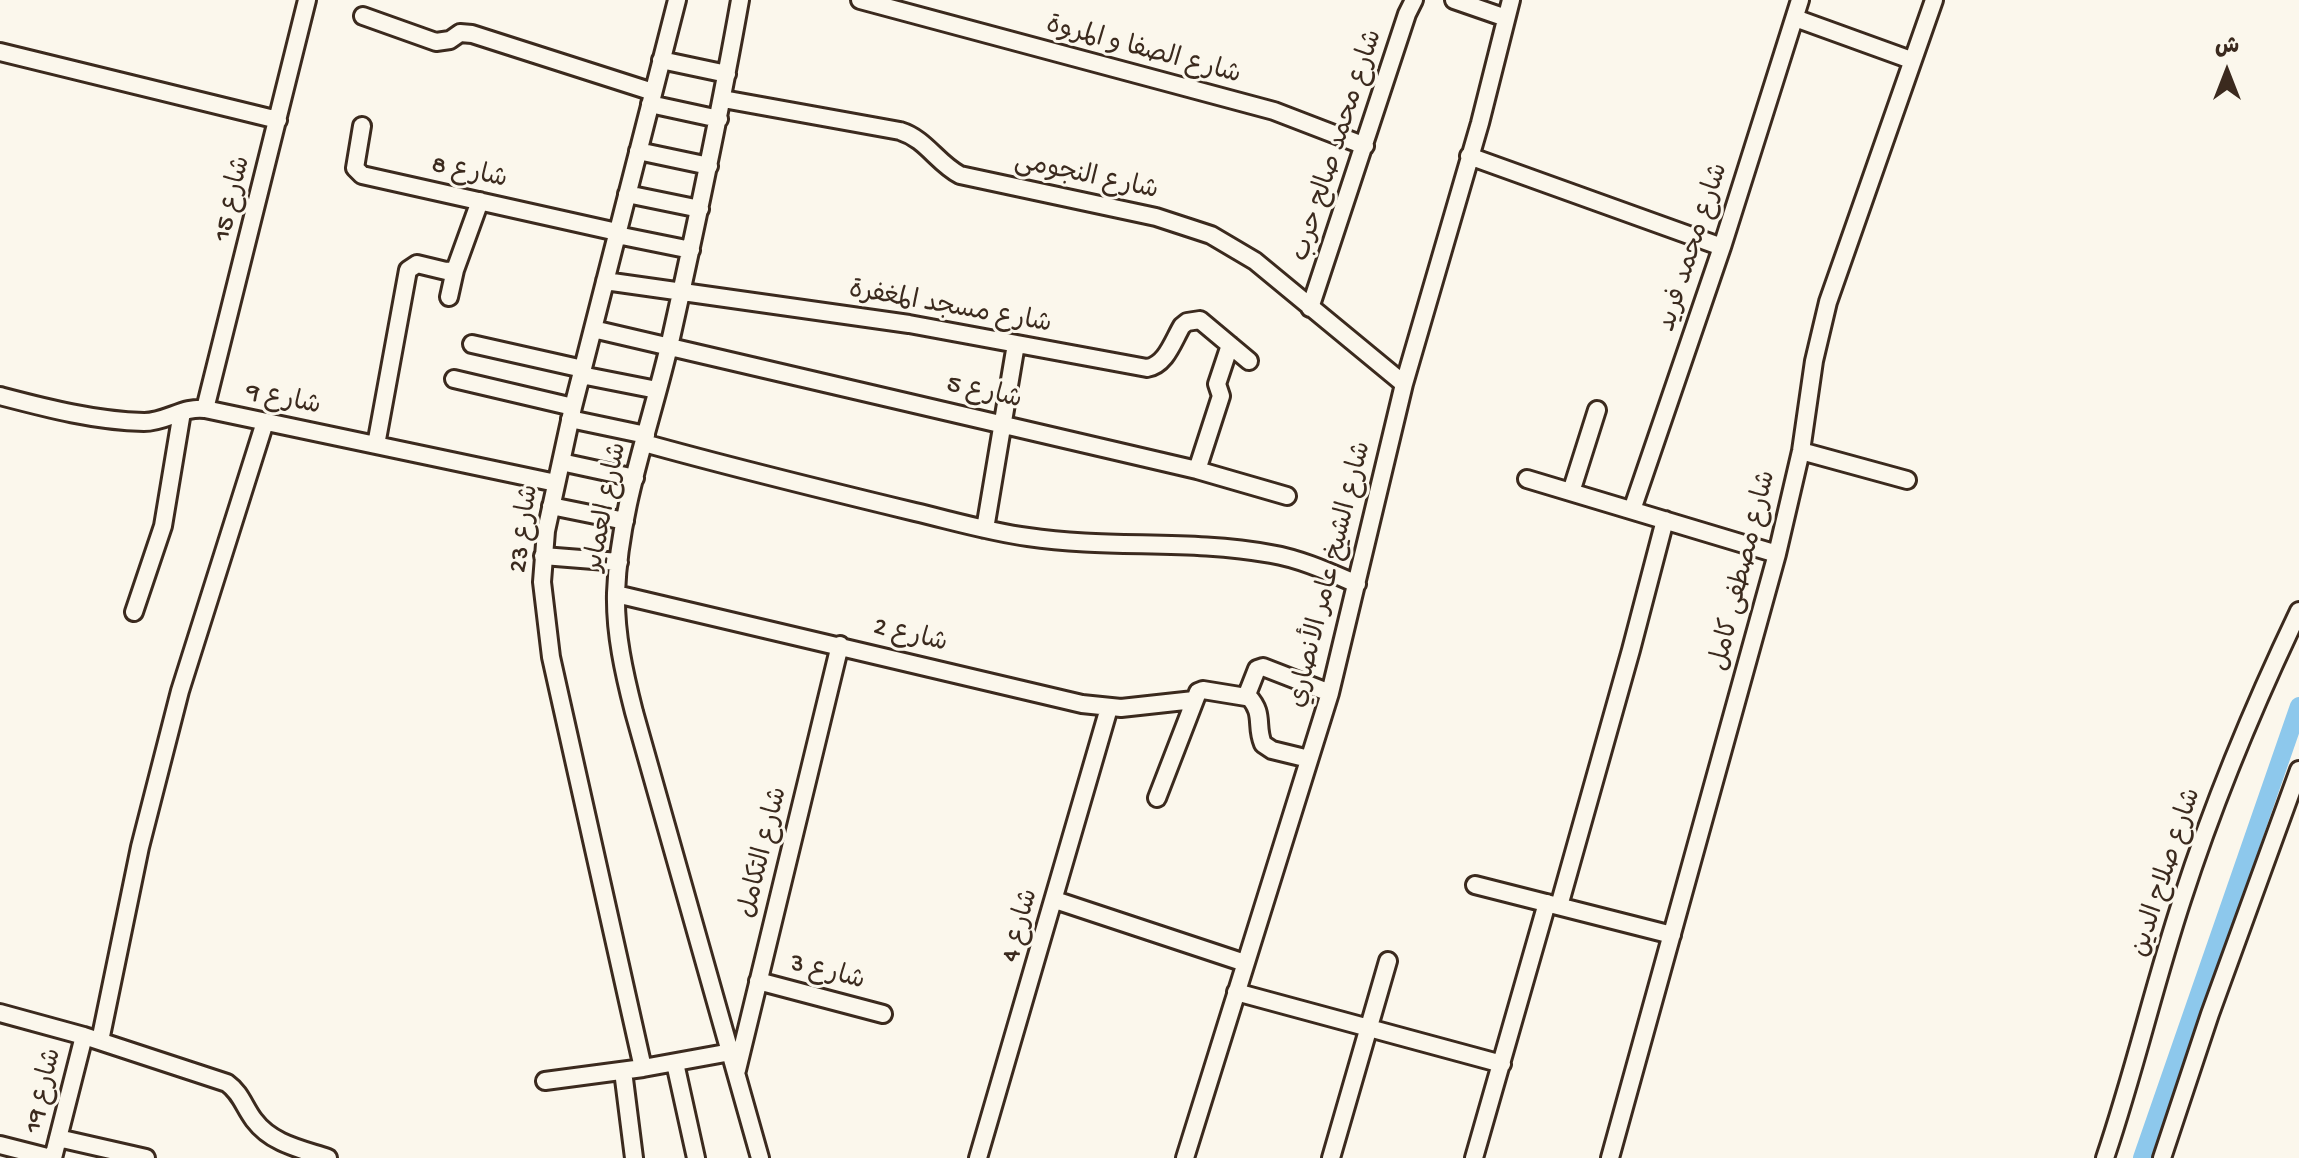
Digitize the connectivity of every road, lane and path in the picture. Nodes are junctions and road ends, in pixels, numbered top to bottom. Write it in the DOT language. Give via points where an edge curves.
graph roads {
  1 [pos="307,0"];
  2 [pos="677,0"];
  3 [pos="740,0"];
  4 [pos="860,0"];
  5 [pos="1414,0"];
  6 [pos="1454,0"];
  7 [pos="1511,0"];
  8 [pos="1800,0"];
  9 [pos="1934,0"];
  10 [pos="363,16"];
  11 [pos="1506,18"];
  12 [pos="1795,18"];
  13 [pos="0,52"];
  14 [pos="661,60"];
  15 [pos="1911,60"];
  16 [pos="727,74"];
  17 [pos="651,98"];
  18 [pos="723,99"];
  19 [pos="719,119"];
  20 [pos="278,120"];
  21 [pos="362,126"];
  22 [pos="1365,146"];
  23 [pos="638,151"];
  24 [pos="1469,156"];
  25 [pos="709,166"];
  26 [pos="627,194"];
  27 [pos="480,201"];
  28 [pos="700,209"];
  29 [pos="617,233"];
  30 [pos="1722,247"];
  31 [pos="691,250"];
  32 [pos="455,270"];
  33 [pos="605,281"];
  34 [pos="681,294"];
  35 [pos="449,297"];
  36 [pos="1310,308"];
  37 [pos="593,329"];
  38 [pos="472,344"];
  39 [pos="1016,344"];
  40 [pos="1230,345"];
  41 [pos="669,346"];
  42 [pos="1249,361"];
  43 [pos="582,372"];
  44 [pos="454,379"];
  45 [pos="1404,384"];
  46 [pos="657,390"];
  47 [pos="0,396"];
  48 [pos="205,409"];
  49 [pos="1597,410"];
  50 [pos="182,412"];
  51 [pos="572,413"];
  52 [pos="265,422"];
  53 [pos="1002,423"];
  54 [pos="645,439"];
  55 [pos="376,445"];
  56 [pos="1801,451"];
  57 [pos="561,462"];
  58 [pos="1197,470"];
  59 [pos="635,478"];
  60 [pos="1527,479"];
  61 [pos="1907,480"];
  62 [pos="556,483"];
  63 [pos="1571,492"];
  64 [pos="1287,496"];
  65 [pos="551,506"];
  66 [pos="1632,510"];
  67 [pos="1665,520"];
  68 [pos="625,521"];
  69 [pos="985,529"];
  70 [pos="1777,554"];
  71 [pos="543,556"];
  72 [pos="619,562"];
  73 [pos="1357,584"];
  74 [pos="616,594"];
  75 [pos="2299,611"];
  76 [pos="134,612"];
  77 [pos="840,645"];
  78 [pos="1330,693"];
  79 [pos="1248,696"];
  80 [pos="1194,700"];
  81 [pos="1109,708"];
  82 [pos="1309,759"];
  83 [pos="2299,770"];
  84 [pos="1157,798"];
  85 [pos="1475,885"];
  86 [pos="1055,900"];
  87 [pos="1553,905"];
  88 [pos="1672,935"];
  89 [pos="1388,961"];
  90 [pos="1245,963"];
  91 [pos="758,981"];
  92 [pos="1236,992"];
  93 [pos="0,1013"];
  94 [pos="883,1014"];
  95 [pos="1368,1028"];
  96 [pos="92,1038"];
  97 [pos="731,1052"];
  98 [pos="675,1063"];
  99 [pos="1502,1064"];
  100 [pos="643,1068"];
  101 [pos="623,1071"];
  102 [pos="736,1072"];
  103 [pos="545,1081"];
  104 [pos="58,1138"];
  105 [pos="0,1145"];
  106 [pos="52,1158"];
  107 [pos="146,1158"];
  108 [pos="328,1158"];
  109 [pos="634,1158"];
  110 [pos="696,1158"];
  111 [pos="760,1158"];
  112 [pos="978,1158"];
  113 [pos="1185,1158"];
  114 [pos="1331,1158"];
  115 [pos="1474,1158"];
  116 [pos="1610,1158"];
  117 [pos="2105,1158"];
  118 [pos="2162,1158"];
  1 -- 20 [label="street, شارع 15"];
  2 -- 14 [label="street, شارع 23"];
  3 -- 16 [label="street, شارع العماير"];
  4 -- 22 [label="street, شارع الصفا و المروة" via="1274,111"];
  5 -- 22 [label="street, شارع محمد صالح حرب"];
  6 -- 11 [label="street"];
  7 -- 11 [label="street, شارع الشيخ عامر الأنصاري"];
  8 -- 12 [label="street, شارع محمد فريد"];
  9 -- 15 [label="street, شارع مصطفى كامل"];
  10 -- 17 [label="street" via="436,42 472,34"];
  11 -- 24 [label="street, شارع الشيخ عامر الأنصاري"];
  12 -- 15 [label="street"];
  12 -- 30 [label="street, شارع محمد فريد"];
  13 -- 20 [label="street"];
  14 -- 16 [label="street"];
  14 -- 17 [label="street, شارع 23"];
  15 -- 56 [label="street, شارع مصطفى كامل" via="1828,302"];
  16 -- 18 [label="street, شارع العماير"];
  17 -- 19 [label="street"];
  17 -- 23 [label="street, شارع 23"];
  18 -- 19 [label="street, شارع العماير"];
  18 -- 36 [label="street, شارع النجومى" via="900,131 919,139 960,175 1187,226 1244,254"];
  19 -- 25 [label="street, شارع العماير"];
  20 -- 48 [label="street, شارع 15"];
  21 -- 27 [label="street, شارع 8" via="358,173"];
  22 -- 36 [label="street, شارع محمد صالح حرب"];
  23 -- 25 [label="street"];
  23 -- 26 [label="street, شارع 23"];
  24 -- 30 [label="street"];
  24 -- 45 [label="street, شارع الشيخ عامر الأنصاري"];
  25 -- 28 [label="street, شارع العماير"];
  26 -- 28 [label="street"];
  26 -- 29 [label="street, شارع 23"];
  27 -- 29 [label="street, شارع 8"];
  27 -- 32 [label="street"];
  28 -- 31 [label="street, شارع العماير"];
  29 -- 31 [label="street, شارع 8"];
  29 -- 33 [label="street, شارع 23"];
  30 -- 66 [label="street, شارع محمد فريد"];
  31 -- 34 [label="street, شارع العماير"];
  32 -- 35 [label="street"];
  32 -- 55 [label="street" via="417,264 408,270"];
  33 -- 34 [label="street, شارع مسجد المغفرة"];
  33 -- 37 [label="street, شارع 23"];
  34 -- 39 [label="street, شارع مسجد المغفرة" via="857,316"];
  34 -- 41 [label="street, شارع العماير"];
  36 -- 45 [label="street, شارع النجومى"];
  37 -- 41 [label="street, شارع 5"];
  37 -- 43 [label="street, شارع 23"];
  38 -- 43 [label="street"];
  39 -- 40 [label="street, شارع مسجد المغفرة" via="1153,367 1163,360 1182,326 1193,320 1206,323"];
  39 -- 53 [label="street"];
  40 -- 42 [label="street, شارع مسجد المغفرة"];
  40 -- 58 [label="street" via="1217,384 1221,396"];
  41 -- 46 [label="street, شارع العماير"];
  41 -- 53 [label="street, شارع 5"];
  43 -- 46 [label="street"];
  43 -- 51 [label="street, شارع 23"];
  44 -- 51 [label="street"];
  45 -- 73 [label="street, شارع الشيخ عامر الأنصاري"];
  46 -- 54 [label="street, شارع العماير"];
  47 -- 50 [label="street, شارع 9" via="126,421 154,421"];
  48 -- 50 [label="street, شارع 9"];
  48 -- 52 [label="street, شارع 9"];
  49 -- 63 [label="street"];
  50 -- 76 [label="street" via="163,526"];
  51 -- 54 [label="street"];
  51 -- 57 [label="street, شارع 23"];
  52 -- 55 [label="street, شارع 9"];
  52 -- 96 [label="street, شارع 19" via="180,691"];
  53 -- 58 [label="street, شارع 5"];
  53 -- 69 [label="street"];
  54 -- 59 [label="street, شارع العماير"];
  54 -- 69 [label="street" via="854,499"];
  55 -- 62 [label="street, شارع 9"];
  56 -- 61 [label="street"];
  56 -- 70 [label="street, شارع مصطفى كامل"];
  57 -- 59 [label="street"];
  57 -- 62 [label="street, شارع 23"];
  58 -- 64 [label="street, شارع 5"];
  59 -- 68 [label="street, شارع العماير"];
  60 -- 63 [label="street"];
  62 -- 65 [label="street, شارع 23"];
  63 -- 66 [label="street"];
  65 -- 68 [label="street"];
  65 -- 71 [label="street, شارع 23"];
  66 -- 67 [label="street"];
  67 -- 70 [label="street"];
  67 -- 87 [label="street"];
  68 -- 72 [label="street, شارع العماير"];
  69 -- 73 [label="street" via="1030,538 1273,554"];
  70 -- 88 [label="street, شارع مصطفى كامل"];
  71 -- 72 [label="street"];
  71 -- 100 [label="street, شارع 23" via="543,608 551,657"];
  72 -- 74 [label="street, شارع العماير"];
  73 -- 78 [label="street, شارع الشيخ عامر الأنصاري"];
  74 -- 77 [label="street, شارع 2"];
  74 -- 97 [label="street, شارع العماير" via="627,686"];
  75 -- 117 [label="street, شارع صلاح الدين" via="2201,842"];
  77 -- 81 [label="street, شارع 2"];
  77 -- 91 [label="street, شارع التكامل"];
  78 -- 79 [label="street" via="1263,667 1257,669"];
  78 -- 82 [label="street, شارع الشيخ عامر الأنصاري"];
  79 -- 80 [label="street, شارع 2" via="1203,690"];
  79 -- 82 [label="street" via="1258,709 1263,744"];
  80 -- 81 [label="street, شارع 2"];
  80 -- 84 [label="street"];
  81 -- 86 [label="street, شارع 4"];
  82 -- 90 [label="street, شارع الشيخ عامر الأنصاري"];
  83 -- 118 [label="street"];
  85 -- 87 [label="street"];
  86 -- 90 [label="street"];
  86 -- 112 [label="street, شارع 4"];
  87 -- 88 [label="street"];
  87 -- 99 [label="street"];
  88 -- 116 [label="street, شارع مصطفى كامل"];
  89 -- 95 [label="street"];
  90 -- 92 [label="street, شارع الشيخ عامر الأنصاري"];
  91 -- 94 [label="street, شارع 3"];
  91 -- 102 [label="street, شارع التكامل"];
  92 -- 95 [label="street"];
  92 -- 113 [label="street, شارع الشيخ عامر الأنصاري"];
  93 -- 96 [label="street"];
  95 -- 99 [label="street"];
  95 -- 114 [label="street"];
  96 -- 104 [label="street, شارع 19"];
  96 -- 108 [label="street" via="227,1083 267,1134"];
  97 -- 98 [label="street"];
  97 -- 102 [label="street, شارع العماير"];
  98 -- 100 [label="street"];
  98 -- 110 [label="street"];
  99 -- 115 [label="street"];
  100 -- 101 [label="street"];
  101 -- 103 [label="street"];
  101 -- 109 [label="street"];
  102 -- 111 [label="street, شارع العماير"];
  104 -- 106 [label="street, شارع 19"];
  104 -- 107 [label="street"];
  105 -- 106 [label="street"];
}
